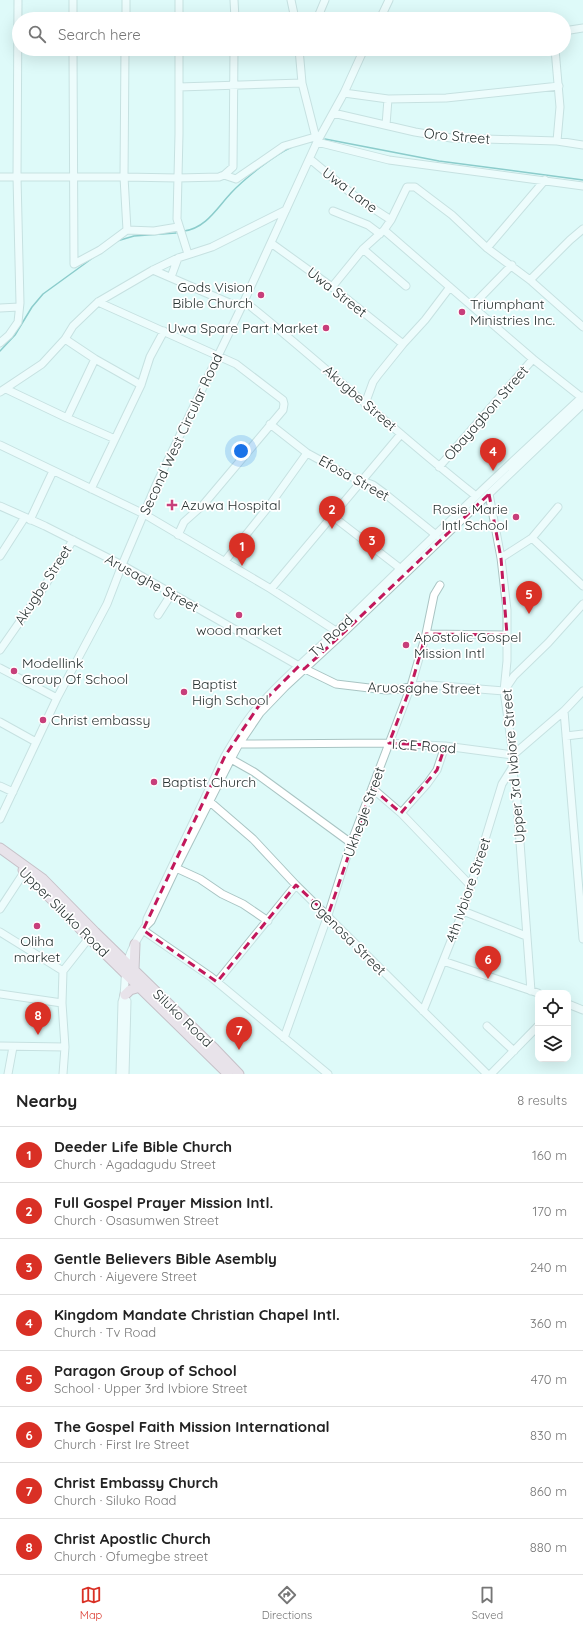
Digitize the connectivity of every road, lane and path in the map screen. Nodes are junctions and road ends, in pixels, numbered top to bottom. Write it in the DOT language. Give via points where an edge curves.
graph roads {
  1 [pos="18,0"];
  2 [pos="73,0"];
  3 [pos="126,0"];
  4 [pos="179,0"];
  5 [pos="234,0"];
  6 [pos="291,0"];
  7 [pos="326,0"];
  8 [pos="389,0"];
  9 [pos="18,12"];
  10 [pos="73,12"];
  11 [pos="126,12"];
  12 [pos="179,12"];
  13 [pos="234,12"];
  14 [pos="294,12"];
  15 [pos="320,12"];
  16 [pos="383,12"];
  17 [pos="583,28"];
  18 [pos="571,30"];
  19 [pos="18,56"];
  20 [pos="73,56"];
  21 [pos="126,56"];
  22 [pos="179,56"];
  23 [pos="234,56"];
  24 [pos="361,56"];
  25 [pos="556,56"];
  26 [pos="300,57"];
  27 [pos="302,83"];
  28 [pos="234,86"];
  29 [pos="559,86"];
  30 [pos="179,87"];
  31 [pos="344,93"];
  32 [pos="388,99"];
  33 [pos="333,113"];
  34 [pos="386,125"];
  35 [pos="316,140"];
  36 [pos="557,141"];
  37 [pos="583,145"];
  38 [pos="310,159"];
  39 [pos="224,175"];
  40 [pos="124,176"];
  41 [pos="0,177"];
  42 [pos="17,177"];
  43 [pos="73,177"];
  44 [pos="178,178"];
  45 [pos="546,180"];
  46 [pos="583,186"];
  47 [pos="286,210"];
  48 [pos="333,211"];
  49 [pos="391,220"];
  50 [pos="178,227"];
  51 [pos="583,229"];
  52 [pos="127,230"];
  53 [pos="382,232"];
  54 [pos="271,242"];
  55 [pos="487,248"];
  56 [pos="363,249"];
  57 [pos="188,254"];
  58 [pos="178,258"];
  59 [pos="512,265"];
  60 [pos="153,270"];
  61 [pos="171,277"];
  62 [pos="530,280"];
  63 [pos="406,286"];
  64 [pos="332,287"];
  65 [pos="450,287"];
  66 [pos="98,302"];
  67 [pos="242,304"];
  68 [pos="472,306"];
  69 [pos="19,307"];
  70 [pos="0,308"];
  71 [pos="583,327"];
  72 [pos="164,331"];
  73 [pos="65,338"];
  74 [pos="0,343"];
  75 [pos="403,344"];
  76 [pos="217,355"];
  77 [pos="95,358"];
  78 [pos="534,359"];
  79 [pos="141,384"];
  80 [pos="3,391"];
  81 [pos="582,399"];
  82 [pos="365,404"];
  83 [pos="67,418"];
  84 [pos="270,424"];
  85 [pos="401,434"];
  86 [pos="115,439"];
  87 [pos="0,445"];
  88 [pos="307,453"];
  89 [pos="440,467"];
  90 [pos="503,469"];
  91 [pos="53,472"];
  92 [pos="510,474"];
  93 [pos="361,481"];
  94 [pos="91,489"];
  95 [pos="489,494"];
  96 [pos="476,496"];
  97 [pos="0,506"];
  98 [pos="558,507"];
  99 [pos="144,514"];
  100 [pos="331,515"];
  101 [pos="28,518"];
  102 [pos="178,535"];
  103 [pos="436,535"];
  104 [pos="532,538"];
  105 [pos="73,540"];
  106 [pos="0,556"];
  107 [pos="501,558"];
  108 [pos="226,561"];
  109 [pos="122,565"];
  110 [pos="401,569"];
  111 [pos="440,585"];
  112 [pos="583,586"];
  113 [pos="271,588"];
  114 [pos="172,593"];
  115 [pos="583,604"];
  116 [pos="158,615"];
  117 [pos="336,631"];
  118 [pos="426,634"];
  119 [pos="507,635"];
  120 [pos="0,650"];
  121 [pos="0,668"];
  122 [pos="302,668"];
  123 [pos="412,686"];
  124 [pos="504,691"];
  125 [pos="583,691"];
  126 [pos="57,698"];
  127 [pos="564,711"];
  128 [pos="0,722"];
  129 [pos="583,734"];
  130 [pos="566,736"];
  131 [pos="36,742"];
  132 [pos="389,743"];
  133 [pos="239,744"];
  134 [pos="445,746"];
  135 [pos="513,755"];
  136 [pos="231,759"];
  137 [pos="512,768"];
  138 [pos="0,786"];
  139 [pos="372,788"];
  140 [pos="13,792"];
  141 [pos="209,801"];
  142 [pos="401,813"];
  143 [pos="0,819"];
  144 [pos="351,843"];
  145 [pos="0,848"];
  146 [pos="0,854"];
  147 [pos="176,868"];
  148 [pos="25,871"];
  149 [pos="296,885"];
  150 [pos="471,886"];
  151 [pos="0,909"];
  152 [pos="463,911"];
  153 [pos="328,915"];
  154 [pos="268,921"];
  155 [pos="144,928"];
  156 [pos="0,932"];
  157 [pos="526,936"];
  158 [pos="89,938"];
  159 [pos="583,939"];
  160 [pos="135,944"];
  161 [pos="118,954"];
  162 [pos="443,961"];
  163 [pos="127,962"];
  164 [pos="63,971"];
  165 [pos="130,971"];
  166 [pos="217,982"];
  167 [pos="140,987"];
  168 [pos="534,992"];
  169 [pos="0,994"];
  170 [pos="125,995"];
  171 [pos="62,1003"];
  172 [pos="571,1005"];
  173 [pos="583,1010"];
  174 [pos="423,1011"];
  175 [pos="487,1026"];
  176 [pos="535,1029"];
  177 [pos="284,1038"];
  178 [pos="0,1046"];
  179 [pos="13,1047"];
  180 [pos="64,1047"];
  181 [pos="514,1050"];
  182 [pos="212,1052"];
  183 [pos="8,1074"];
  184 [pos="63,1074"];
  185 [pos="120,1074"];
  186 [pos="125,1074"];
  187 [pos="228,1074"];
  188 [pos="239,1074"];
  189 [pos="328,1074"];
  190 [pos="487,1074"];
  191 [pos="491,1074"];
  1 -- 9 [label="street"];
  2 -- 10 [label="street"];
  3 -- 11 [label="street"];
  4 -- 12 [label="street"];
  5 -- 13 [label="street"];
  6 -- 14 [label="street"];
  7 -- 15 [label="street"];
  8 -- 16 [label="street"];
  17 -- 18 [label="street"];
  19 -- 42 [label="street"];
  20 -- 43 [label="street"];
  21 -- 40 [label="street"];
  22 -- 30 [label="street"];
  23 -- 28 [label="street"];
  24 -- 31 [label="street, Second West Circular Road"];
  25 -- 29 [label="street"];
  26 -- 27 [label="street"];
  27 -- 28 [label="street"];
  27 -- 35 [label="street"];
  28 -- 30 [label="street"];
  28 -- 39 [label="street" via="233,167"];
  29 -- 32 [label="street" via="446,98"];
  29 -- 36 [label="street"];
  30 -- 44 [label="street"];
  31 -- 32 [label="street"];
  31 -- 33 [label="street, Second West Circular Road"];
  32 -- 34 [label="street"];
  33 -- 34 [label="street, Oro Street"];
  33 -- 35 [label="street, Second West Circular Road"];
  34 -- 36 [label="street, Oro Street" via="451,138"];
  35 -- 38 [label="street, Second West Circular Road"];
  35 -- 39 [label="street" via="280,148 236,179"];
  35 -- 45 [label="street" via="389,160"];
  36 -- 37 [label="street, Oro Street"];
  38 -- 47 [label="street, Second West Circular Road"];
  38 -- 49 [label="street, Uwa Lane" via="357,198"];
  39 -- 44 [label="street"];
  40 -- 43 [label="street"];
  40 -- 44 [label="street"];
  40 -- 52 [label="street"];
  41 -- 42 [label="street"];
  42 -- 43 [label="street"];
  42 -- 69 [label="street"];
  43 -- 52 [label="street" via="74,264 100,250"];
  44 -- 50 [label="street"];
  45 -- 46 [label="street"];
  45 -- 55 [label="street"];
  47 -- 54 [label="street, Second West Circular Road"];
  47 -- 57 [label="street" via="219,244"];
  48 -- 53 [label="street"];
  49 -- 53 [label="street"];
  49 -- 55 [label="street" via="407,187 415,187 452,215"];
  50 -- 52 [label="street" via="154,231"];
  50 -- 57 [label="street"];
  51 -- 62 [label="street"];
  53 -- 56 [label="street"];
  53 -- 65 [label="street"];
  54 -- 64 [label="street, Uwa Street"];
  54 -- 67 [label="street, Second West Circular Road"];
  55 -- 59 [label="street"];
  56 -- 63 [label="street"];
  56 -- 64 [label="street"];
  57 -- 58 [label="street"];
  58 -- 60 [label="street"];
  58 -- 61 [label="street"];
  59 -- 62 [label="street"];
  59 -- 68 [label="street"];
  60 -- 61 [label="street, Akugbe Street"];
  60 -- 66 [label="street"];
  61 -- 67 [label="street, Akugbe Street"];
  62 -- 71 [label="street"];
  64 -- 75 [label="street, Uwa Street"];
  65 -- 68 [label="street"];
  65 -- 75 [label="street"];
  66 -- 72 [label="street"];
  66 -- 73 [label="street" via="73,326"];
  67 -- 76 [label="street, Second West Circular Road"];
  67 -- 82 [label="street, Akugbe Street" via="300,346"];
  68 -- 78 [label="street"];
  69 -- 70 [label="street"];
  69 -- 74 [label="street" via="18,322"];
  72 -- 76 [label="street"];
  72 -- 79 [label="street" via="150,357"];
  73 -- 77 [label="street"];
  73 -- 80 [label="street" via="42,364"];
  75 -- 82 [label="street" via="373,382"];
  76 -- 84 [label="street" via="236,364 283,400 283,410"];
  76 -- 99 [label="street, Second West Circular Road"];
  77 -- 79 [label="street"];
  77 -- 83 [label="street"];
  78 -- 81 [label="street"];
  78 -- 89 [label="street, Obayagbon Street"];
  79 -- 86 [label="street"];
  80 -- 83 [label="street"];
  81 -- 90 [label="street, Tv Road"];
  81 -- 92 [label="street, Tv Road"];
  82 -- 85 [label="street, Akugbe Street"];
  83 -- 86 [label="street"];
  84 -- 88 [label="street, Efosa Street"];
  84 -- 102 [label="street" via="203,506 184,522"];
  85 -- 89 [label="street, Akugbe Street"];
  85 -- 93 [label="street"];
  86 -- 94 [label="street"];
  87 -- 91 [label="street"];
  88 -- 93 [label="street, Efosa Street"];
  88 -- 108 [label="street"];
  89 -- 96 [label="street, Akugbe Street"];
  90 -- 92 [label="street"];
  90 -- 96 [label="street, Tv Road"];
  91 -- 94 [label="street"];
  91 -- 101 [label="street"];
  92 -- 95 [label="street, Tv Road"];
  93 -- 100 [label="street"];
  93 -- 103 [label="street, Efosa Street" via="384,493"];
  94 -- 99 [label="street"];
  95 -- 107 [label="street, Upper 3rd Ivbiore Street"];
  95 -- 122 [label="street, Tv Road"];
  96 -- 103 [label="street, Tv Road"];
  97 -- 101 [label="street, Arusaghe Street"];
  98 -- 104 [label="street"];
  99 -- 102 [label="street"];
  99 -- 109 [label="street, Second West Circular Road"];
  100 -- 110 [label="street"];
  100 -- 113 [label="street"];
  101 -- 105 [label="street, Arusaghe Street"];
  101 -- 106 [label="street"];
  102 -- 108 [label="street"];
  103 -- 110 [label="street, Tv Road"];
  104 -- 107 [label="street"];
  104 -- 112 [label="street"];
  105 -- 109 [label="street, Arusaghe Street"];
  105 -- 120 [label="street, Akugbe Street"];
  107 -- 119 [label="street, Upper 3rd Ivbiore Street"];
  108 -- 113 [label="street"];
  109 -- 114 [label="street, Arusaghe Street"];
  109 -- 126 [label="street, Second West Circular Road" via="107,604"];
  110 -- 117 [label="street, Tv Road"];
  111 -- 118 [label="street, Ukhegie Street" via="434,595"];
  113 -- 117 [label="street"];
  114 -- 116 [label="street"];
  114 -- 122 [label="street, Arusaghe Street"];
  115 -- 124 [label="street" via="514,676"];
  117 -- 122 [label="street, Tv Road"];
  118 -- 119 [label="street"];
  118 -- 123 [label="street, Ukhegie Street"];
  119 -- 124 [label="street, Upper 3rd Ivbiore Street"];
  121 -- 126 [label="street"];
  122 -- 123 [label="street, Aruosaghe Street" via="336,684 386,690"];
  122 -- 133 [label="street, Tv Road" via="260,713"];
  122 -- 155 [label="street, Tv Road" via="277,686 238,734 146,919"];
  123 -- 124 [label="street, Aruosaghe Street"];
  123 -- 132 [label="street, Ukhegie Street"];
  124 -- 135 [label="street, Upper 3rd Ivbiore Street"];
  125 -- 127 [label="street"];
  126 -- 131 [label="street, Second West Circular Road"];
  127 -- 130 [label="street"];
  127 -- 135 [label="street"];
  128 -- 131 [label="street"];
  129 -- 130 [label="street"];
  130 -- 159 [label="street"];
  131 -- 140 [label="street, Second West Circular Road"];
  132 -- 133 [label="street, I.C.E Road"];
  132 -- 134 [label="street, I.C.E Road"];
  132 -- 139 [label="street, Ukhegie Street"];
  133 -- 136 [label="street, Tv Road"];
  134 -- 135 [label="street, I.C.E Road"];
  134 -- 142 [label="street" via="437,770"];
  135 -- 137 [label="street, Upper 3rd Ivbiore Street"];
  136 -- 141 [label="street, Tv Road"];
  136 -- 144 [label="street" via="254,772"];
  137 -- 150 [label="street, 4th Ivbiore Street" via="502,784"];
  137 -- 157 [label="street, Upper 3rd Ivbiore Street" via="516,788"];
  138 -- 140 [label="street"];
  139 -- 142 [label="street"];
  139 -- 144 [label="street, Ukhegie Street"];
  140 -- 143 [label="street, Second West Circular Road"];
  141 -- 147 [label="street, Tv Road"];
  141 -- 149 [label="street, Ogenosa Street" via="253,839"];
  142 -- 150 [label="street"];
  144 -- 153 [label="street, Ukhegie Street"];
  145 -- 161 [label="main road, Upper Siluko Road" via="43,879"];
  146 -- 148 [label="main road, Upper Siluko Road"];
  147 -- 154 [label="street" via="200,879"];
  147 -- 155 [label="street, Tv Road" via="151,921"];
  148 -- 151 [label="street"];
  148 -- 158 [label="main road, Upper Siluko Road"];
  149 -- 153 [label="street, Ogenosa Street"];
  149 -- 154 [label="street"];
  150 -- 152 [label="street, 4th Ivbiore Street"];
  152 -- 157 [label="street"];
  152 -- 162 [label="street, 4th Ivbiore Street"];
  153 -- 174 [label="street, Ogenosa Street"];
  153 -- 177 [label="street, Ukhegie Street"];
  154 -- 166 [label="street"];
  155 -- 160 [label="street, Tv Road"];
  155 -- 166 [label="street"];
  156 -- 164 [label="street"];
  157 -- 168 [label="street, Upper 3rd Ivbiore Street"];
  158 -- 164 [label="street"];
  158 -- 165 [label="main road, Upper Siluko Road"];
  160 -- 161 [label="main road" via="128,952"];
  160 -- 163 [label="street, Tv Road"];
  160 -- 165 [label="main road"];
  161 -- 163 [label="main road, Upper Siluko Road"];
  162 -- 168 [label="street"];
  162 -- 174 [label="street, 4th Ivbiore Street"];
  163 -- 165 [label="main road, Siluko Road"];
  164 -- 171 [label="street"];
  165 -- 167 [label="main road, Siluko Road"];
  165 -- 170 [label="street"];
  165 -- 182 [label="main road, Siluko Road"];
  166 -- 177 [label="street"];
  167 -- 170 [label="main road" via="130,990"];
  167 -- 182 [label="main road, Siluko Road"];
  169 -- 171 [label="street"];
  170 -- 185 [label="street" via="122,1002"];
  170 -- 186 [label="street"];
  171 -- 180 [label="street"];
  172 -- 173 [label="street"];
  174 -- 190 [label="street, Ogenosa Street"];
  175 -- 181 [label="street"];
  176 -- 181 [label="street"];
  177 -- 189 [label="street"];
  178 -- 179 [label="street"];
  179 -- 180 [label="street"];
  179 -- 183 [label="street"];
  180 -- 184 [label="street"];
  181 -- 191 [label="street"];
  182 -- 187 [label="main road, Siluko Road"];
  182 -- 188 [label="main road, Siluko Road"];
}
